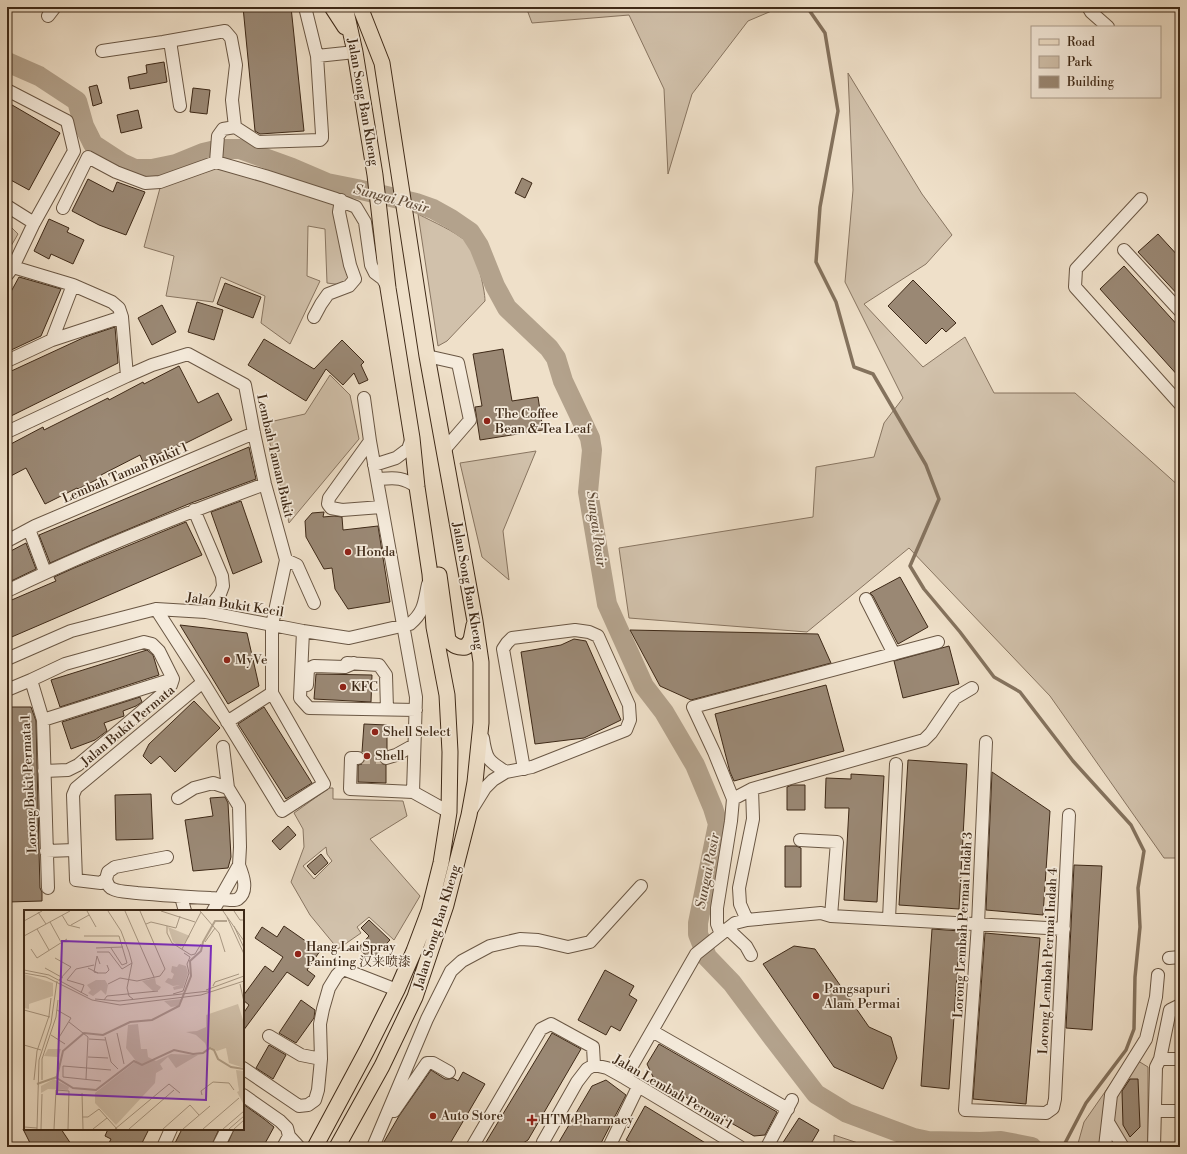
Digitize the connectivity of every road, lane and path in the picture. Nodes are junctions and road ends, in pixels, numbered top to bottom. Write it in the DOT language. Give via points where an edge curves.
graph roads {
  1 [pos="305,7"];
  2 [pos="332,7"];
  3 [pos="345,7"];
  4 [pos="360,7"];
  5 [pos="371,7"];
  6 [pos="1088,7"];
  7 [pos="1107,26"];
  8 [pos="170,41"];
  9 [pos="354,45"];
  10 [pos="102,51"];
  11 [pos="317,56"];
  12 [pos="382,63"];
  13 [pos="7,90"];
  14 [pos="180,106"];
  15 [pos="234,127"];
  16 [pos="216,160"];
  17 [pos="1141,199"];
  18 [pos="341,200"];
  19 [pos="7,206"];
  20 [pos="63,208"];
  21 [pos="34,223"];
  22 [pos="1124,250"];
  23 [pos="10,271"];
  24 [pos="73,285"];
  25 [pos="388,288"];
  26 [pos="1180,311"];
  27 [pos="122,317"];
  28 [pos="314,318"];
  29 [pos="52,340"];
  30 [pos="427,356"];
  31 [pos="7,361"];
  32 [pos="128,376"];
  33 [pos="364,398"];
  34 [pos="1180,404"];
  35 [pos="7,432"];
  36 [pos="254,433"];
  37 [pos="412,438"];
  38 [pos="370,441"];
  39 [pos="444,450"];
  40 [pos="374,465"];
  41 [pos="415,468"];
  42 [pos="377,479"];
  43 [pos="265,484"];
  44 [pos="417,487"];
  45 [pos="381,507"];
  46 [pos="194,510"];
  47 [pos="29,529"];
  48 [pos="7,541"];
  49 [pos="286,560"];
  50 [pos="45,572"];
  51 [pos="430,574"];
  52 [pos="7,591"];
  53 [pos="866,599"];
  54 [pos="314,603"];
  55 [pos="156,609"];
  56 [pos="206,612"];
  57 [pos="475,621"];
  58 [pos="272,625"];
  59 [pos="404,626"];
  60 [pos="302,631"];
  61 [pos="938,642"];
  62 [pos="894,654"];
  63 [pos="7,659"];
  64 [pos="301,660"];
  65 [pos="354,663"];
  66 [pos="173,679"];
  67 [pos="31,680"];
  68 [pos="203,682"];
  69 [pos="972,688"];
  70 [pos="7,690"];
  71 [pos="272,693"];
  72 [pos="387,709"];
  73 [pos="416,710"];
  74 [pos="43,720"];
  75 [pos="227,722"];
  76 [pos="481,723"];
  77 [pos="986,742"];
  78 [pos="414,745"];
  79 [pos="223,747"];
  80 [pos="358,758"];
  81 [pos="386,758"];
  82 [pos="896,764"];
  83 [pos="524,769"];
  84 [pos="44,771"];
  85 [pos="506,772"];
  86 [pos="228,788"];
  87 [pos="752,789"];
  88 [pos="413,792"];
  89 [pos="178,798"];
  90 [pos="732,799"];
  91 [pos="449,812"];
  92 [pos="469,815"];
  93 [pos="1069,815"];
  94 [pos="800,840"];
  95 [pos="75,850"];
  96 [pos="46,851"];
  97 [pos="167,857"];
  98 [pos="239,865"];
  99 [pos="106,879"];
  100 [pos="641,886"];
  101 [pos="48,888"];
  102 [pos="181,897"];
  103 [pos="219,898"];
  104 [pos="185,910"];
  105 [pos="213,910"];
  106 [pos="831,916"];
  107 [pos="889,919"];
  108 [pos="747,920"];
  109 [pos="978,924"];
  110 [pos="1064,929"];
  111 [pos="724,931"];
  112 [pos="751,955"];
  113 [pos="1158,976"];
  114 [pos="397,990"];
  115 [pos="1180,1006"];
  116 [pos="652,1031"];
  117 [pos="269,1036"];
  118 [pos="322,1059"];
  119 [pos="1160,1059"];
  120 [pos="1180,1059"];
  121 [pos="594,1065"];
  122 [pos="244,1069"];
  123 [pos="450,1072"];
  124 [pos="625,1078"];
  125 [pos="638,1087"];
  126 [pos="244,1097"];
  127 [pos="1053,1108"];
  128 [pos="1155,1111"];
  129 [pos="1180,1111"];
  130 [pos="350,1122"];
  131 [pos="1108,1122"];
  132 [pos="170,1130"];
  133 [pos="226,1130"];
  134 [pos="381,1130"];
  135 [pos="289,1136"];
  136 [pos="615,1145"];
  137 [pos="162,1147"];
  138 [pos="218,1147"];
  139 [pos="283,1147"];
  140 [pos="299,1147"];
  141 [pos="315,1147"];
  142 [pos="337,1147"];
  143 [pos="350,1147"];
  144 [pos="373,1147"];
  145 [pos="472,1147"];
  146 [pos="542,1147"];
  147 [pos="740,1147"];
  148 [pos="767,1147"];
  149 [pos="1105,1147"];
  150 [pos="1123,1147"];
  151 [pos="1154,1147"];
  1 -- 11 [label="street"];
  2 -- 9 [label="main road"];
  3 -- 9 [label="main road, Jalan Song Ban Kheng"];
  4 -- 12 [label="main road, Jalan Song Ban Kheng"];
  5 -- 12 [label="main road"];
  6 -- 7 [label="street"];
  8 -- 10 [label="street"];
  8 -- 14 [label="street"];
  8 -- 15 [label="street" via="225,30 231,38 236,65 232,100"];
  9 -- 11 [label="street"];
  9 -- 25 [label="main road, Jalan Song Ban Kheng" via="381,217"];
  11 -- 15 [label="street" via="322,134 320,140 258,142"];
  12 -- 30 [label="main road, Jalan Song Ban Kheng"];
  13 -- 21 [label="street" via="67,121 74,151"];
  15 -- 16 [label="street" via="222,129 218,136"];
  16 -- 18 [label="street"];
  16 -- 20 [label="street" via="160,182 145,183 116,172 88,157"];
  17 -- 34 [label="street" via="1076,269 1075,287"];
  18 -- 25 [label="street" via="356,207 365,222 371,265"];
  18 -- 28 [label="street" via="339,212 355,279 349,286 328,294"];
  19 -- 21 [label="street"];
  21 -- 23 [label="street"];
  22 -- 26 [label="street"];
  23 -- 24 [label="street"];
  24 -- 27 [label="street" via="112,302 119,308"];
  24 -- 29 [label="street"];
  25 -- 37 [label="main road, Jalan Song Ban Kheng"];
  27 -- 29 [label="street"];
  27 -- 32 [label="street"];
  29 -- 31 [label="street"];
  30 -- 39 [label="main road, Jalan Song Ban Kheng"];
  30 -- 39 [label="street" via="458,363 470,420"];
  32 -- 35 [label="street, Lembah Taman Bukit"];
  32 -- 36 [label="street, Lembah Taman Bukit" via="152,365 188,354 245,385"];
  33 -- 38 [label="street"];
  36 -- 43 [label="street, Lembah Taman Bukit"];
  36 -- 47 [label="street, Lembah Taman Bukit 1"];
  37 -- 40 [label="street" via="408,449 396,458"];
  37 -- 41 [label="main road, Jalan Song Ban Kheng"];
  38 -- 40 [label="street"];
  38 -- 45 [label="street" via="329,498 328,504 331,508 342,510"];
  39 -- 57 [label="main road, Jalan Song Ban Kheng"];
  40 -- 42 [label="street"];
  41 -- 44 [label="main road, Jalan Song Ban Kheng"];
  41 -- 57 [label="main road" via="423,475 427,488 448,640 460,648 466,647 471,640"];
  42 -- 44 [label="street" via="409,480"];
  42 -- 45 [label="street"];
  43 -- 46 [label="street"];
  43 -- 49 [label="street, Lembah Taman Bukit"];
  44 -- 51 [label="main road, Jalan Song Ban Kheng"];
  45 -- 59 [label="street"];
  46 -- 50 [label="street"];
  46 -- 56 [label="street" via="222,576 223,586 220,594"];
  47 -- 48 [label="street, Lembah Taman Bukit 1"];
  47 -- 50 [label="street"];
  49 -- 54 [label="street" via="297,565"];
  49 -- 58 [label="street, Lembah Taman Bukit"];
  50 -- 52 [label="street"];
  51 -- 59 [label="street, Jalan Bukit Kecil" via="423,609 414,621"];
  51 -- 91 [label="main road, Jalan Song Ban Kheng" via="434,627 447,695 450,752"];
  53 -- 62 [label="street"];
  55 -- 56 [label="street, Jalan Bukit Kecil"];
  55 -- 63 [label="street, Jalan Bukit Kecil" via="71,631"];
  55 -- 68 [label="street"];
  56 -- 58 [label="street, Jalan Bukit Kecil"];
  57 -- 76 [label="main road, Jalan Song Ban Kheng" via="481,662"];
  58 -- 60 [label="street, Jalan Bukit Kecil"];
  58 -- 71 [label="street, Lembah Taman Bukit"];
  59 -- 60 [label="street, Jalan Bukit Kecil" via="350,638"];
  59 -- 73 [label="street"];
  60 -- 64 [label="street"];
  61 -- 62 [label="street"];
  62 -- 90 [label="street" via="693,707"];
  64 -- 65 [label="street"];
  64 -- 72 [label="street" via="300,698 309,708"];
  65 -- 72 [label="street" via="379,665 386,675"];
  65 -- 72 [label="street" via="345,667 314,666 308,669 306,695 313,702 345,703"];
  66 -- 67 [label="street" via="159,651 152,644 144,642 65,664"];
  66 -- 74 [label="street"];
  66 -- 84 [label="street" via="166,690 78,765 68,770"];
  67 -- 70 [label="street"];
  67 -- 74 [label="street, Lorong Bukit Permata 1"];
  68 -- 75 [label="street"];
  68 -- 95 [label="street, Jalan Bukit Permata" via="76,788 73,795"];
  69 -- 87 [label="street" via="955,698 924,740"];
  71 -- 75 [label="street"];
  71 -- 75 [label="street" via="324,784 282,811"];
  72 -- 73 [label="street"];
  73 -- 78 [label="street"];
  74 -- 84 [label="street, Lorong Bukit Permata 1"];
  76 -- 85 [label="street" via="486,754 493,765"];
  76 -- 92 [label="main road, Jalan Song Ban Kheng"];
  77 -- 109 [label="street, Lorong Lembah Permai Indah 3"];
  78 -- 81 [label="street"];
  78 -- 88 [label="street"];
  79 -- 86 [label="street"];
  80 -- 88 [label="street" via="351,758 350,789"];
  82 -- 107 [label="street"];
  83 -- 83 [label="street" via="626,730 630,720 629,705 598,636 575,630 512,638 503,649"];
  83 -- 85 [label="street"];
  84 -- 96 [label="street, Lorong Bukit Permata 1"];
  85 -- 92 [label="street" via="485,788"];
  86 -- 89 [label="street" via="213,783 194,788"];
  86 -- 98 [label="street" via="239,806"];
  87 -- 90 [label="street"];
  87 -- 108 [label="street" via="753,820 739,888 740,904"];
  88 -- 91 [label="street"];
  90 -- 111 [label="street" via="731,821 717,908 717,924"];
  91 -- 114 [label="main road, Jalan Song Ban Kheng" via="441,863 429,911"];
  92 -- 130 [label="main road, Jalan Song Ban Kheng" via="446,905 415,997 382,1066"];
  93 -- 110 [label="street, Lorong Lembah Permai Indah 4"];
  94 -- 106 [label="street" via="837,842"];
  95 -- 96 [label="street"];
  95 -- 99 [label="street, Jalan Bukit Permata" via="76,880 101,883"];
  96 -- 101 [label="street, Lorong Bukit Permata 1"];
  97 -- 99 [label="street" via="115,867 108,872"];
  98 -- 103 [label="street"];
  98 -- 103 [label="street" via="244,876 244,889 239,898"];
  99 -- 102 [label="street" via="112,889"];
  100 -- 134 [label="street" via="590,942 568,947 520,938 490,946 462,961 451,972 427,1019"];
  102 -- 103 [label="street"];
  102 -- 104 [label="street"];
  103 -- 105 [label="street"];
  106 -- 107 [label="street"];
  106 -- 108 [label="street" via="821,912"];
  107 -- 109 [label="street"];
  108 -- 111 [label="street" via="735,923"];
  109 -- 110 [label="street"];
  109 -- 127 [label="street, Lorong Lembah Permai Indah 3" via="965,1110 1046,1113"];
  110 -- 127 [label="street, Lorong Lembah Permai Indah 4"];
  111 -- 112 [label="street" via="746,946"];
  111 -- 116 [label="street" via="696,954"];
  113 -- 131 [label="street" via="1146,1039 1112,1095"];
  114 -- 118 [label="street" via="343,969 329,988 323,1009 320,1024"];
  114 -- 141 [label="main road, Jalan Song Ban Kheng"];
  115 -- 119 [label="street" via="1170,1010"];
  116 -- 124 [label="street"];
  116 -- 148 [label="street" via="790,1105"];
  117 -- 118 [label="street" via="301,1055"];
  118 -- 122 [label="street" via="315,1100 308,1105 299,1106"];
  119 -- 120 [label="street"];
  119 -- 128 [label="street" via="1156,1067"];
  121 -- 124 [label="street, Jalan Lembah Permai 1" via="607,1068"];
  121 -- 145 [label="street" via="593,1047 551,1024 542,1029"];
  121 -- 146 [label="street, Jalan Lembah Permai 1" via="587,1069 577,1082"];
  123 -- 134 [label="street" via="433,1063 427,1063"];
  124 -- 125 [label="street, Jalan Lembah Permai 1"];
  125 -- 136 [label="street"];
  125 -- 147 [label="street, Jalan Lembah Permai 1"];
  126 -- 135 [label="street" via="280,1121 287,1128"];
  128 -- 129 [label="street"];
  128 -- 151 [label="street"];
  130 -- 142 [label="main road, Jalan Song Ban Kheng"];
  130 -- 143 [label="main road"];
  131 -- 149 [label="street"];
  131 -- 150 [label="street"];
  132 -- 137 [label="street"];
  133 -- 138 [label="street"];
  134 -- 144 [label="street"];
  135 -- 139 [label="street"];
  135 -- 140 [label="street"];
}
